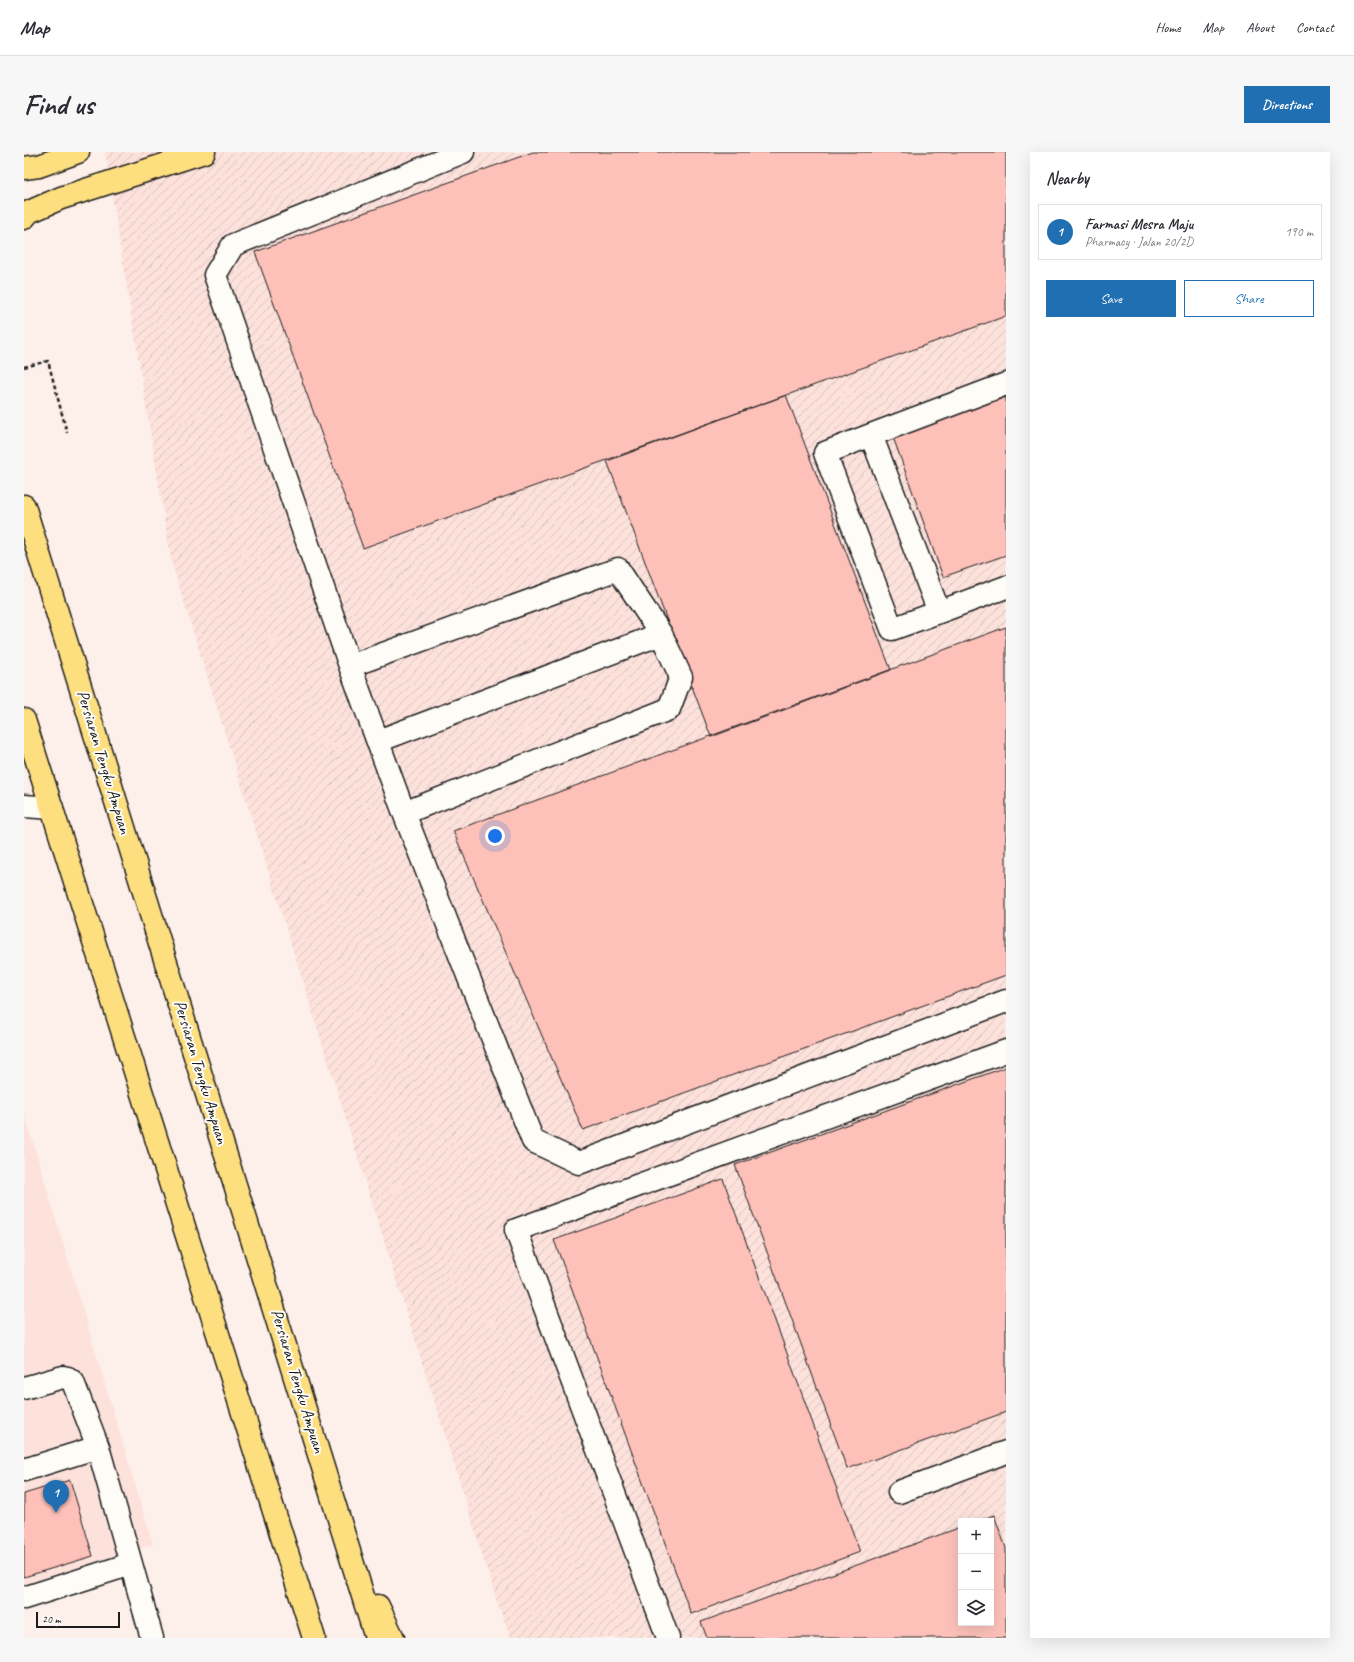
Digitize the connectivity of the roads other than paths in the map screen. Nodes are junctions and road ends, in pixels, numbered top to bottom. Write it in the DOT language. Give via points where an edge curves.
graph roads {
  1 [pos="78,152"];
  2 [pos="204,152"];
  3 [pos="459,153"];
  4 [pos="24,168"];
  5 [pos="24,218"];
  6 [pos="1006,384"];
  7 [pos="871,435"];
  8 [pos="24,506"];
  9 [pos="1006,587"];
  10 [pos="938,612"];
  11 [pos="661,634"];
  12 [pos="350,666"];
  13 [pos="24,720"];
  14 [pos="378,741"];
  15 [pos="30,755"];
  16 [pos="24,806"];
  17 [pos="52,808"];
  18 [pos="404,813"];
  19 [pos="1006,1001"];
  20 [pos="1006,1051"];
  21 [pos="24,1388"];
  22 [pos="98,1447"];
  23 [pos="1006,1452"];
  24 [pos="24,1470"];
  25 [pos="899,1492"];
  26 [pos="345,1534"];
  27 [pos="282,1540"];
  28 [pos="131,1564"];
  29 [pos="24,1598"];
  30 [pos="152,1638"];
  31 [pos="302,1638"];
  32 [pos="314,1638"];
  33 [pos="376,1638"];
  34 [pos="393,1638"];
  35 [pos="668,1638"];
  1 -- 4 [label="main road" via="39,166"];
  2 -- 5 [label="main road" via="61,198 29,212"];
  3 -- 12 [label="street" via="233,245 215,275"];
  6 -- 7 [label="street"];
  7 -- 10 [label="street"];
  7 -- 10 [label="street" via="825,452 828,460 892,629"];
  8 -- 26 [label="main road, Persiaran Tengku Ampuan"];
  9 -- 10 [label="street"];
  11 -- 12 [label="street" via="618,569"];
  11 -- 14 [label="street"];
  11 -- 18 [label="street" via="681,678 669,709"];
  12 -- 14 [label="street"];
  13 -- 15 [label="main road"];
  14 -- 18 [label="street"];
  15 -- 17 [label="main road"];
  16 -- 17 [label="street"];
  17 -- 27 [label="main road"];
  18 -- 19 [label="street" via="533,1141 579,1163"];
  20 -- 35 [label="street" via="516,1230"];
  21 -- 22 [label="street" via="63,1377 68,1378 73,1382"];
  22 -- 24 [label="street"];
  22 -- 28 [label="street"];
  23 -- 25 [label="street"];
  26 -- 33 [label="main road, Persiaran Tengku Ampuan"];
  26 -- 34 [label="main road"];
  27 -- 31 [label="main road"];
  27 -- 32 [label="main road"];
  28 -- 29 [label="street"];
  28 -- 30 [label="street"];
}
